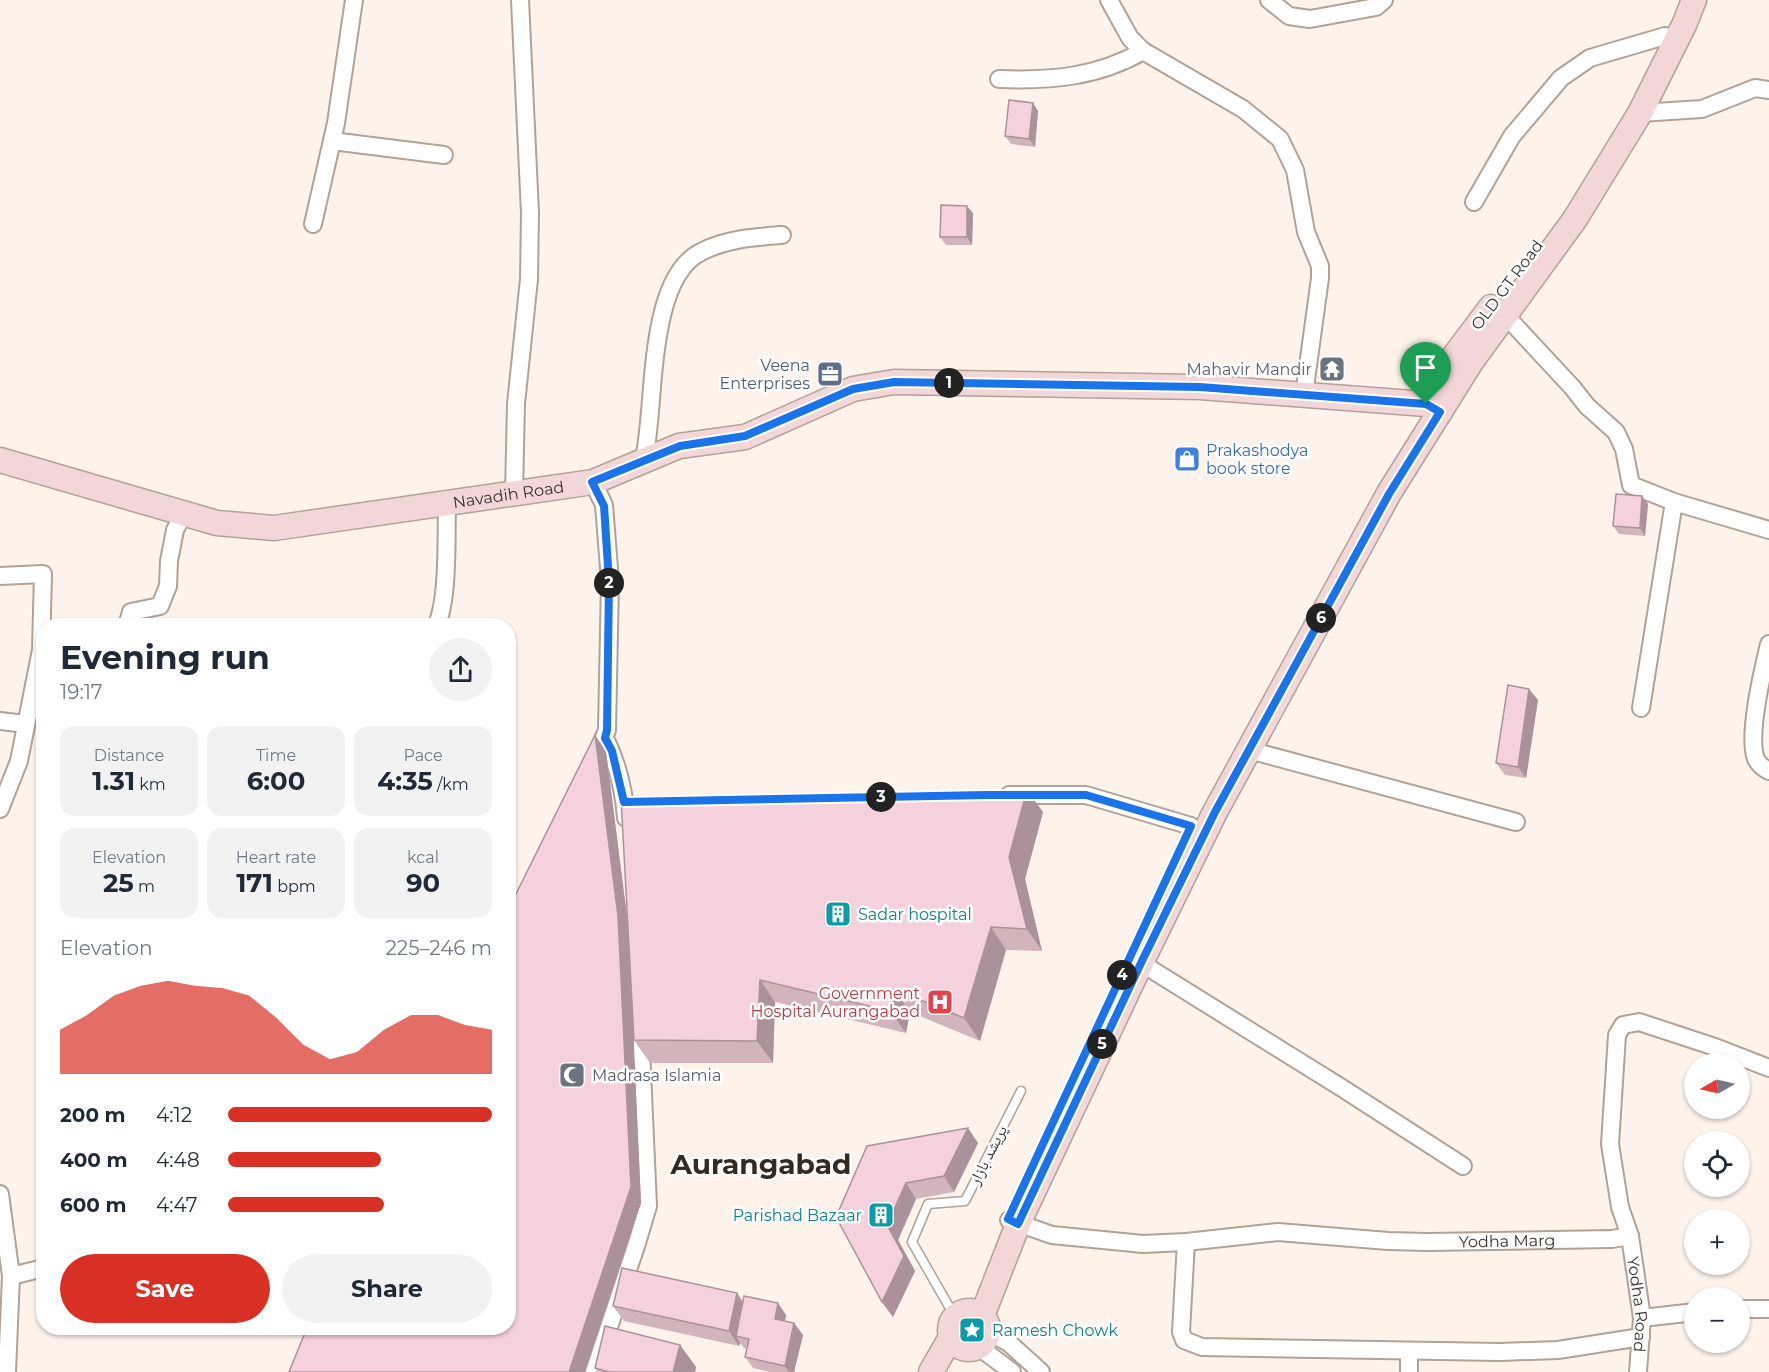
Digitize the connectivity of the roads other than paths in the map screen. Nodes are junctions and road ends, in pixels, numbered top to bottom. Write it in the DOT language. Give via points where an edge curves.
graph roads {
  1 [pos="354,0"];
  2 [pos="520,0"];
  3 [pos="1109,0"];
  4 [pos="1269,0"];
  5 [pos="1384,0"];
  6 [pos="1680,0"];
  7 [pos="1694,0"];
  8 [pos="1665,36"];
  9 [pos="1143,51"];
  10 [pos="999,79"];
  11 [pos="1769,90"];
  12 [pos="1640,113"];
  13 [pos="332,141"];
  14 [pos="444,155"];
  15 [pos="1474,202"];
  16 [pos="313,224"];
  17 [pos="782,235"];
  18 [pos="1505,315"];
  19 [pos="1304,395"];
  20 [pos="1433,408"];
  21 [pos="644,459"];
  22 [pos="0,460"];
  23 [pos="592,482"];
  24 [pos="514,493"];
  25 [pos="1674,502"];
  26 [pos="447,503"];
  27 [pos="184,513"];
  28 [pos="1769,530"];
  29 [pos="0,576"];
  30 [pos="42,618"];
  31 [pos="129,618"];
  32 [pos="440,618"];
  33 [pos="1769,644"];
  34 [pos="36,675"];
  35 [pos="1641,708"];
  36 [pos="0,721"];
  37 [pos="26,724"];
  38 [pos="605,738"];
  39 [pos="1249,750"];
  40 [pos="594,760"];
  41 [pos="1769,771"];
  42 [pos="998,795"];
  43 [pos="0,809"];
  44 [pos="1516,822"];
  45 [pos="1191,826"];
  46 [pos="627,836"];
  47 [pos="1141,963"];
  48 [pos="639,1008"];
  49 [pos="1769,1068"];
  50 [pos="1021,1091"];
  51 [pos="1463,1166"];
  52 [pos="0,1194"];
  53 [pos="1013,1222"];
  54 [pos="1630,1236"];
  55 [pos="1186,1242"];
  56 [pos="0,1258"];
  57 [pos="36,1270"];
  58 [pos="11,1276"];
  59 [pos="1750,1309"];
  60 [pos="1769,1309"];
  61 [pos="1684,1313"];
  62 [pos="1642,1318"];
  63 [pos="969,1330"];
  64 [pos="1641,1337"];
  65 [pos="1409,1352"];
  66 [pos="7,1372"];
  67 [pos="594,1372"];
  68 [pos="931,1372"];
  69 [pos="950,1372"];
  70 [pos="1012,1372"];
  71 [pos="1041,1372"];
  72 [pos="1409,1372"];
  73 [pos="1638,1372"];
  1 -- 13 [label="street"];
  2 -- 24 [label="street" via="530,213 529,279 516,404"];
  3 -- 9 [label="street" via="1130,38"];
  4 -- 5 [label="street" via="1289,16 1310,19 1376,7"];
  6 -- 8 [label="main road, OLD GT Road"];
  7 -- 12 [label="main road, OLD GT Road"];
  8 -- 15 [label="street" via="1590,58 1562,78 1512,136"];
  8 -- 20 [label="main road, OLD GT Road" via="1564,208 1455,355"];
  9 -- 10 [label="street" via="1104,70 1070,78"];
  9 -- 19 [label="street" via="1244,109 1280,139 1289,154 1306,232 1320,266"];
  11 -- 12 [label="street" via="1755,88 1702,109"];
  12 -- 18 [label="main road, OLD GT Road" via="1575,219"];
  13 -- 14 [label="street"];
  13 -- 16 [label="street"];
  17 -- 21 [label="street" via="718,245 699,253 683,267 660,322"];
  18 -- 20 [label="main road, OLD GT Road"];
  18 -- 25 [label="street" via="1587,406 1616,432 1624,449 1631,486"];
  19 -- 20 [label="main road, Navadih Road"];
  19 -- 21 [label="main road, Navadih Road" via="1200,387 894,382 853,389 745,436 680,446"];
  20 -- 39 [label="main road, OLD GT Road"];
  20 -- 45 [label="main road, OLD GT Road" via="1376,489"];
  21 -- 23 [label="main road, Navadih Road"];
  22 -- 27 [label="main road, Navadih Road"];
  23 -- 24 [label="main road, Navadih Road"];
  23 -- 38 [label="street" via="604,506 609,581"];
  24 -- 26 [label="main road, Navadih Road"];
  25 -- 28 [label="street"];
  25 -- 35 [label="street"];
  26 -- 27 [label="main road, Navadih Road" via="274,528 217,523"];
  26 -- 32 [label="street"];
  27 -- 31 [label="street" via="175,530 168,586 160,606 131,612"];
  29 -- 30 [label="street" via="44,574"];
  33 -- 41 [label="street" via="1759,686 1754,747 1756,759"];
  34 -- 37 [label="street"];
  36 -- 37 [label="street"];
  37 -- 43 [label="street" via="19,761"];
  38 -- 40 [label="street"];
  38 -- 46 [label="street" via="630,802"];
  39 -- 44 [label="street"];
  39 -- 47 [label="main road, OLD GT Road"];
  42 -- 45 [label="street" via="1086,795"];
  45 -- 53 [label="main road, OLD GT Road"];
  47 -- 51 [label="street"];
  47 -- 53 [label="main road, OLD GT Road"];
  48 -- 67 [label="street" via="639,1133 648,1206"];
  49 -- 54 [label="street" via="1639,1022 1623,1025 1617,1035 1610,1144 1620,1207"];
  50 -- 63 [label="lane, پریشد بازار" via="965,1201 928,1204 912,1242"];
  52 -- 58 [label="street"];
  53 -- 55 [label="street, Yodha Marg" via="1052,1234 1111,1242"];
  53 -- 63 [label="main road, OLD GT Road"];
  54 -- 55 [label="street, Yodha Marg" via="1427,1242 1278,1232"];
  54 -- 62 [label="street, Yodha Road"];
  55 -- 65 [label="street" via="1181,1332 1184,1340 1202,1347"];
  56 -- 58 [label="street"];
  57 -- 58 [label="street"];
  58 -- 66 [label="street"];
  59 -- 60 [label="street"];
  61 -- 62 [label="street"];
  62 -- 64 [label="street, Yodha Road"];
  63 -- 68 [label="main road, OLD GT Road"];
  63 -- 69 [label="main road"];
  63 -- 70 [label="street"];
  63 -- 71 [label="street" via="1010,1343"];
  64 -- 65 [label="street" via="1558,1350"];
  64 -- 73 [label="street, Yodha Road"];
  65 -- 72 [label="street"];
}
